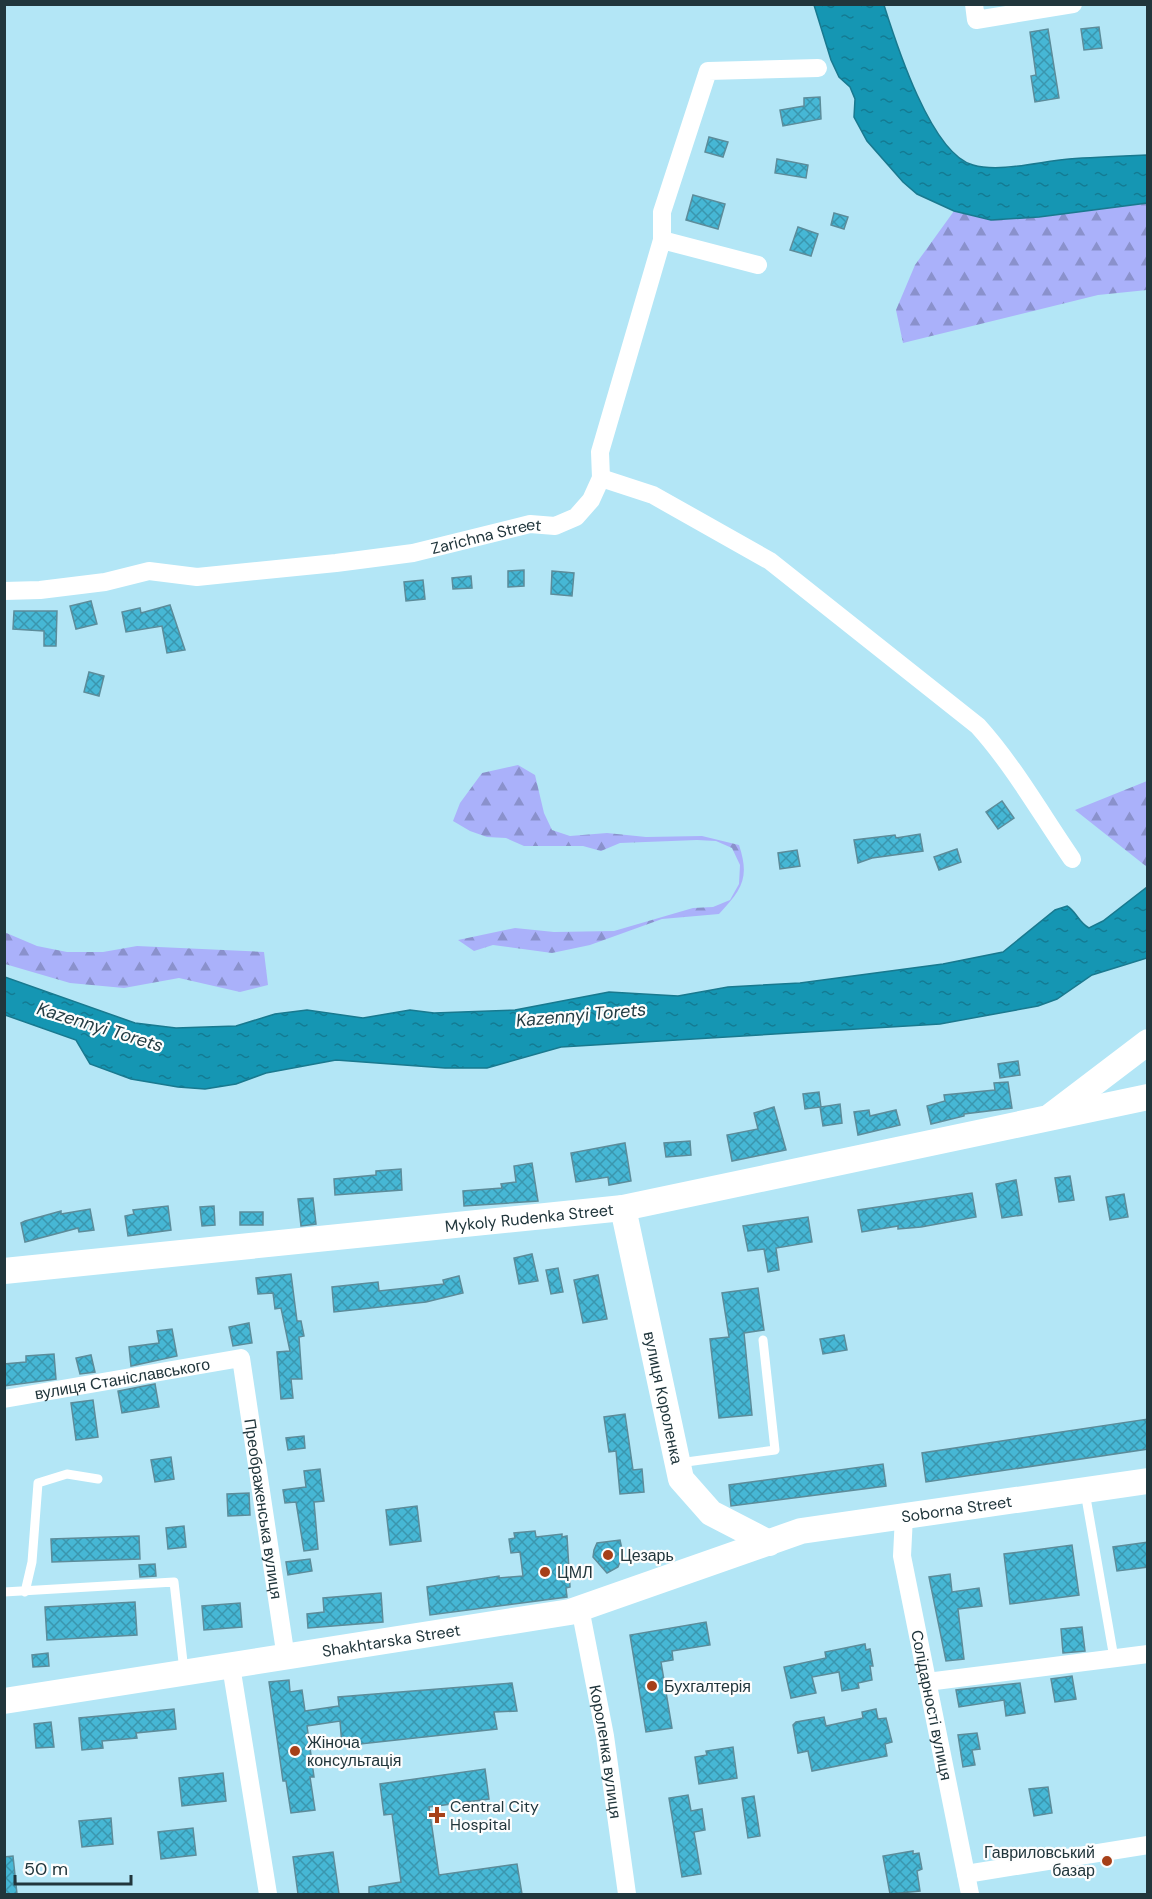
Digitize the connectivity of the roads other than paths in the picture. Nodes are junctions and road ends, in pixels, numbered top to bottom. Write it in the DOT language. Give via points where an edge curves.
graph roads {
  1 [pos="974,4"];
  2 [pos="1073,4"];
  3 [pos="818,68"];
  4 [pos="662,240"];
  5 [pos="758,265"];
  6 [pos="601,478"];
  7 [pos="4,591"];
  8 [pos="1072,859"];
  9 [pos="1148,1042"];
  10 [pos="1148,1098"];
  11 [pos="1047,1119"];
  12 [pos="622,1208"];
  13 [pos="4,1271"];
  14 [pos="763,1340"];
  15 [pos="241,1358"];
  16 [pos="4,1399"];
  17 [pos="676,1464"];
  18 [pos="98,1479"];
  19 [pos="1148,1481"];
  20 [pos="1084,1490"];
  21 [pos="904,1516"];
  22 [pos="768,1543"];
  23 [pos="4,1592"];
  24 [pos="25,1592"];
  25 [pos="580,1608"];
  26 [pos="1148,1654"];
  27 [pos="285,1658"];
  28 [pos="1114,1658"];
  29 [pos="231,1666"];
  30 [pos="184,1673"];
  31 [pos="927,1682"];
  32 [pos="4,1701"];
  33 [pos="1148,1845"];
  34 [pos="966,1874"];
  35 [pos="268,1894"];
  36 [pos="627,1894"];
  37 [pos="970,1894"];
  1 -- 2 [label="street" via="976,20"];
  3 -- 4 [label="street, Zarichna Street" via="708,71 662,212"];
  4 -- 5 [label="street"];
  4 -- 6 [label="street, Zarichna Street" via="600,452"];
  6 -- 7 [label="street, Zarichna Street" via="591,500 576,517 555,526 530,524 413,553 197,577 149,571 62,588"];
  6 -- 8 [label="street" via="652,495 770,561 978,726 1005,756"];
  9 -- 11 [label="street, Mykoly Rudenka Street"];
  10 -- 11 [label="street, Mykoly Rudenka Street"];
  11 -- 12 [label="street, Mykoly Rudenka Street"];
  12 -- 13 [label="street, Mykoly Rudenka Street"];
  12 -- 17 [label="street, вулиця Короленка"];
  14 -- 17 [label="lane" via="775,1450"];
  15 -- 16 [label="street, вулиця Станіславського"];
  15 -- 27 [label="street, Преображенська вулиця"];
  17 -- 22 [label="street, вулиця Короленка" via="681,1479 711,1513"];
  18 -- 24 [label="lane" via="67,1474 38,1483 32,1562"];
  19 -- 20 [label="street, Soborna Street"];
  20 -- 21 [label="street, Soborna Street"];
  20 -- 28 [label="lane"];
  21 -- 22 [label="street, Soborna Street" via="801,1531"];
  21 -- 31 [label="street, Солідарності вулиця" via="902,1556"];
  22 -- 25 [label="street, Shakhtarska Street"];
  23 -- 24 [label="lane"];
  24 -- 30 [label="lane" via="174,1582"];
  25 -- 27 [label="street, Shakhtarska Street"];
  25 -- 36 [label="street, Короленка вулиця" via="605,1736"];
  26 -- 28 [label="street"];
  27 -- 29 [label="street, Shakhtarska Street"];
  28 -- 31 [label="street"];
  29 -- 30 [label="street, Shakhtarska Street"];
  29 -- 35 [label="street"];
  30 -- 32 [label="street, Shakhtarska Street"];
  31 -- 34 [label="street, Солідарності вулиця"];
  33 -- 34 [label="street"];
  34 -- 37 [label="street, Солідарності вулиця"];
}
